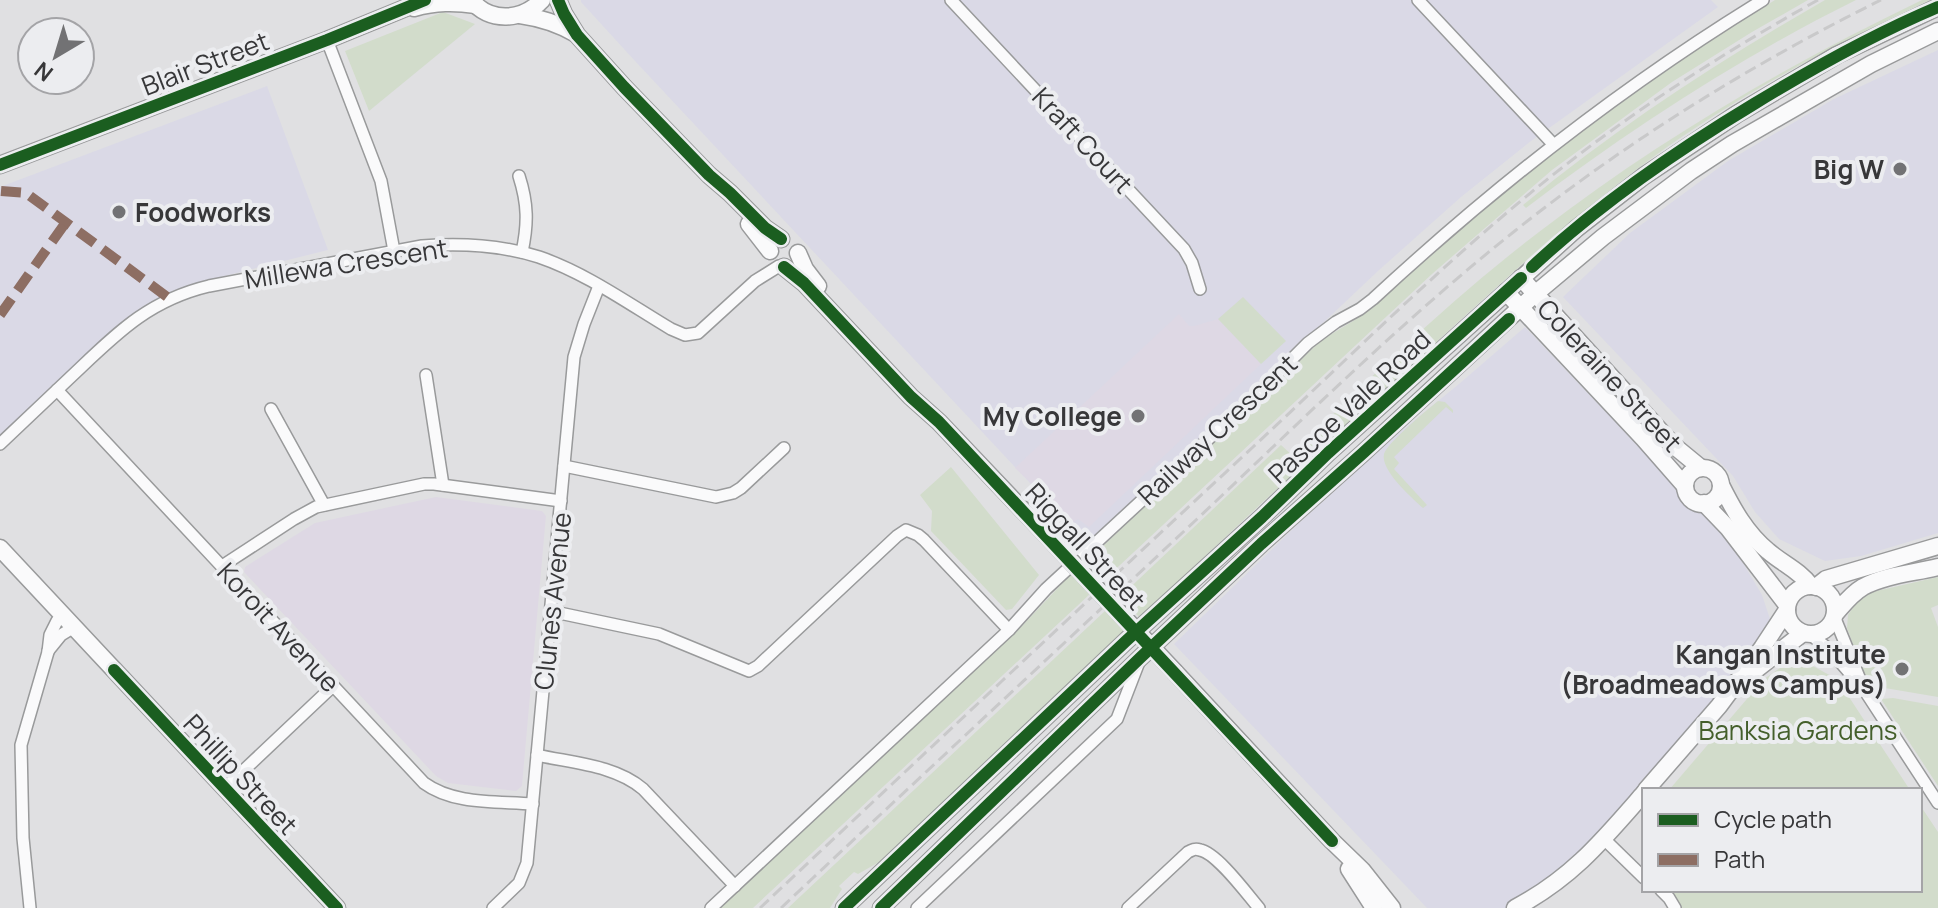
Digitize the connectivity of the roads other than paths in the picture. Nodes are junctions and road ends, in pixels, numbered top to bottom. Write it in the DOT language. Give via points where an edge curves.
graph roads {
  1 [pos="425,0"];
  2 [pos="542,0"];
  3 [pos="558,0"];
  4 [pos="951,0"];
  5 [pos="1418,0"];
  6 [pos="1763,0"];
  7 [pos="473,3"];
  8 [pos="1938,7"];
  9 [pos="396,13"];
  10 [pos="520,15"];
  11 [pos="1938,31"];
  12 [pos="577,35"];
  13 [pos="327,40"];
  14 [pos="1553,144"];
  15 [pos="0,164"];
  16 [pos="519,176"];
  17 [pos="394,251"];
  18 [pos="522,252"];
  19 [pos="777,255"];
  20 [pos="1521,278"];
  21 [pos="599,286"];
  22 [pos="1200,289"];
  23 [pos="1506,292"];
  24 [pos="1535,294"];
  25 [pos="1521,308"];
  26 [pos="426,375"];
  27 [pos="57,390"];
  28 [pos="271,409"];
  29 [pos="939,422"];
  30 [pos="0,444"];
  31 [pos="784,448"];
  32 [pos="1328,453"];
  33 [pos="1363,453"];
  34 [pos="564,466"];
  35 [pos="1701,468"];
  36 [pos="443,485"];
  37 [pos="1721,485"];
  38 [pos="1685,486"];
  39 [pos="561,501"];
  40 [pos="1704,503"];
  41 [pos="324,505"];
  42 [pos="1938,546"];
  43 [pos="0,548"];
  44 [pos="222,566"];
  45 [pos="1938,567"];
  46 [pos="1814,586"];
  47 [pos="1787,608"];
  48 [pos="550,611"];
  49 [pos="1834,615"];
  50 [pos="68,621"];
  51 [pos="1009,630"];
  52 [pos="1806,633"];
  53 [pos="1140,658"];
  54 [pos="333,686"];
  55 [pos="1865,691"];
  56 [pos="1719,706"];
  57 [pos="1075,721"];
  58 [pos="537,755"];
  59 [pos="225,788"];
  60 [pos="1648,788"];
  61 [pos="1642,795"];
  62 [pos="963,796"];
  63 [pos="1938,803"];
  64 [pos="533,804"];
  65 [pos="1604,839"];
  66 [pos="1332,841"];
  67 [pos="1642,876"];
  68 [pos="735,886"];
  69 [pos="1663,892"];
  70 [pos="1520,907"];
  71 [pos="30,908"];
  72 [pos="337,908"];
  73 [pos="493,908"];
  74 [pos="711,908"];
  75 [pos="844,908"];
  76 [pos="881,908"];
  77 [pos="917,908"];
  78 [pos="1128,908"];
  79 [pos="1259,908"];
  80 [pos="1374,908"];
  81 [pos="1392,908"];
  82 [pos="1675,908"];
  1 -- 9 [label="street, Blair Street"];
  2 -- 10 [label="street"];
  3 -- 12 [label="street, Riggall Street"];
  4 -- 22 [label="street, Kraft Court" via="1184,249"];
  5 -- 14 [label="street"];
  6 -- 14 [label="street, Railway Crescent"];
  7 -- 9 [label="street, Blair Street" via="432,3"];
  7 -- 10 [label="street, Blair Street" via="489,14"];
  8 -- 20 [label="street, Pascoe Vale Road" via="1837,55 1687,146 1576,229"];
  9 -- 13 [label="street, Blair Street"];
  10 -- 12 [label="street, Riggall Street" via="544,19"];
  11 -- 24 [label="street, Pascoe Vale Road" via="1878,59 1732,144 1625,219"];
  12 -- 19 [label="street, Riggall Street"];
  13 -- 15 [label="street, Blair Street"];
  13 -- 17 [label="street" via="381,181"];
  14 -- 51 [label="street, Railway Crescent" via="1373,299 1308,343"];
  16 -- 18 [label="street" via="527,212"];
  17 -- 18 [label="street, Millewa Crescent" via="449,244"];
  17 -- 27 [label="street, Millewa Crescent" via="183,293 140,315"];
  18 -- 21 [label="street, Millewa Crescent"];
  19 -- 21 [label="street, Millewa Crescent" via="703,329 689,335"];
  19 -- 29 [label="street, Riggall Street"];
  19 -- 29 [label="street, Riggall Street" via="792,241 815,283"];
  20 -- 23 [label="street, Pascoe Vale Road"];
  20 -- 24 [label="street, Coleraine Street"];
  21 -- 34 [label="street, Clunes Avenue" via="574,357"];
  23 -- 25 [label="street, Coleraine Street"];
  23 -- 32 [label="street, Pascoe Vale Road"];
  24 -- 25 [label="street, Pascoe Vale Road"];
  24 -- 35 [label="street, Coleraine Street" via="1673,445"];
  25 -- 33 [label="street, Pascoe Vale Road"];
  25 -- 38 [label="street, Coleraine Street"];
  26 -- 36 [label="street"];
  27 -- 30 [label="street, Millewa Crescent"];
  27 -- 44 [label="street, Koroit Avenue"];
  28 -- 41 [label="street"];
  29 -- 66 [label="street, Riggall Street, bridge"];
  31 -- 34 [label="street" via="741,488 716,497"];
  32 -- 33 [label="street"];
  32 -- 62 [label="street, Pascoe Vale Road"];
  33 -- 53 [label="street, Pascoe Vale Road"];
  34 -- 39 [label="street, Clunes Avenue"];
  35 -- 37 [label="street" via="1713,471"];
  35 -- 38 [label="street" via="1692,472"];
  36 -- 39 [label="street"];
  36 -- 41 [label="street" via="424,484"];
  37 -- 40 [label="street" via="1718,495"];
  37 -- 46 [label="street" via="1749,532"];
  38 -- 40 [label="street" via="1691,499"];
  39 -- 48 [label="street, Clunes Avenue"];
  40 -- 47 [label="street"];
  41 -- 44 [label="street"];
  42 -- 46 [label="street"];
  43 -- 50 [label="street, Phillip Street"];
  44 -- 54 [label="street, Koroit Avenue"];
  45 -- 49 [label="street" via="1863,587"];
  46 -- 47 [label="street" via="1796,591"];
  46 -- 49 [label="street" via="1828,593"];
  47 -- 52 [label="street" via="1791,624"];
  47 -- 56 [label="street"];
  48 -- 51 [label="street" via="659,634 749,671 906,530 924,540"];
  48 -- 58 [label="street, Clunes Avenue"];
  49 -- 52 [label="street" via="1824,630"];
  49 -- 55 [label="street"];
  50 -- 59 [label="street, Phillip Street"];
  50 -- 71 [label="street" via="53,627 21,745"];
  51 -- 68 [label="street, Railway Crescent"];
  52 -- 55 [label="street" via="1829,649"];
  52 -- 56 [label="street" via="1748,676"];
  53 -- 57 [label="street, Pascoe Vale Road"];
  53 -- 77 [label="street, Pascoe Vale Road" via="1117,719"];
  54 -- 59 [label="street"];
  54 -- 64 [label="street, Koroit Avenue" via="432,788 459,798"];
  55 -- 63 [label="street"];
  56 -- 60 [label="street"];
  57 -- 62 [label="street" via="1053,733 976,803"];
  57 -- 76 [label="street, Pascoe Vale Road"];
  58 -- 64 [label="street, Clunes Avenue"];
  58 -- 68 [label="street" via="628,778"];
  59 -- 72 [label="street, Phillip Street"];
  61 -- 65 [label="street"];
  62 -- 75 [label="street, Pascoe Vale Road"];
  64 -- 73 [label="street, Clunes Avenue" via="525,871"];
  65 -- 67 [label="street"];
  65 -- 70 [label="street" via="1570,872"];
  66 -- 80 [label="street, Riggall Street"];
  66 -- 81 [label="street, Riggall Street"];
  68 -- 74 [label="street, Railway Crescent"];
  69 -- 82 [label="street"];
  78 -- 79 [label="street" via="1194,849 1214,856"];
}
